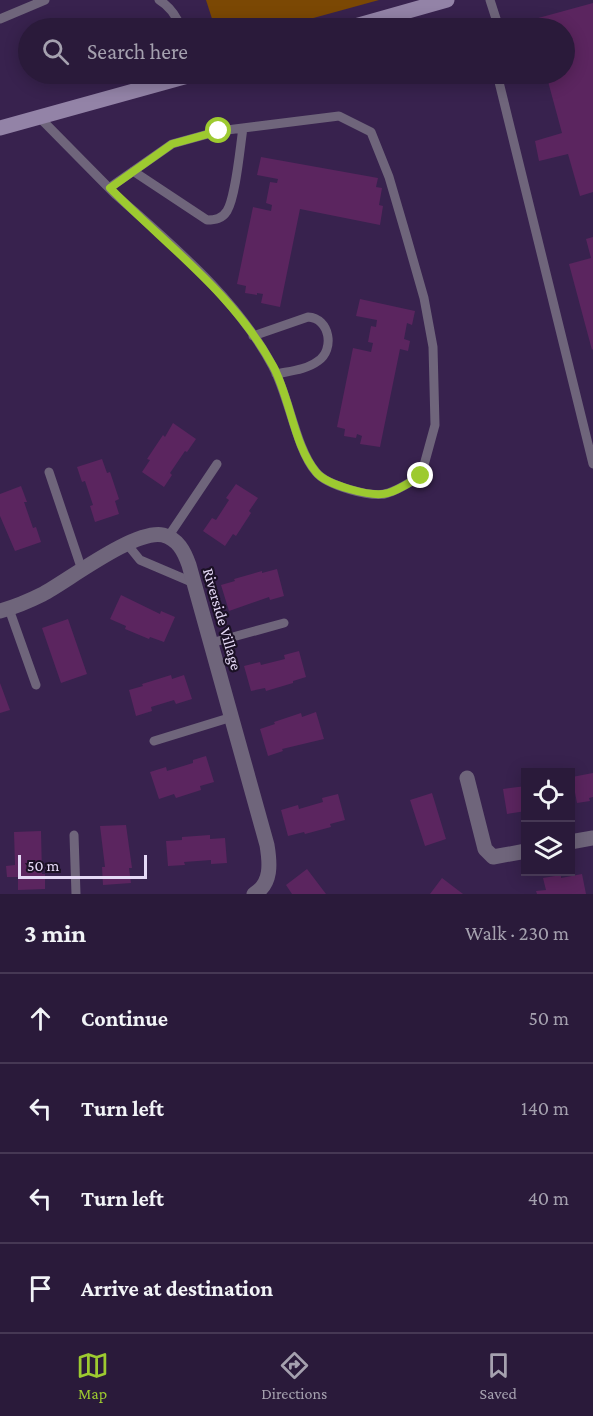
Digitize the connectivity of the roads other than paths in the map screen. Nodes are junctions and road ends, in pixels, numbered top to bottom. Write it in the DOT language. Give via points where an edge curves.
graph roads {
  1 [pos="45,0"];
  2 [pos="159,0"];
  3 [pos="447,0"];
  4 [pos="490,0"];
  5 [pos="177,18"];
  6 [pos="383,18"];
  7 [pos="496,18"];
  8 [pos="0,20"];
  9 [pos="159,84"];
  10 [pos="499,84"];
  11 [pos="39,117"];
  12 [pos="0,128"];
  13 [pos="243,128"];
  14 [pos="133,171"];
  15 [pos="110,188"];
  16 [pos="253,336"];
  17 [pos="276,374"];
  18 [pos="217,464"];
  19 [pos="593,464"];
  20 [pos="49,472"];
  21 [pos="168,537"];
  22 [pos="127,544"];
  23 [pos="82,570"];
  24 [pos="194,583"];
  25 [pos="4,610"];
  26 [pos="284,623"];
  27 [pos="211,643"];
  28 [pos="36,685"];
  29 [pos="232,717"];
  30 [pos="154,741"];
  31 [pos="466,778"];
  32 [pos="74,836"];
  33 [pos="593,838"];
  34 [pos="575,841"];
  35 [pos="521,852"];
  36 [pos="76,894"];
  37 [pos="254,894"];
  1 -- 8 [label="lane"];
  2 -- 5 [label="lane"];
  3 -- 6 [label="street"];
  4 -- 7 [label="lane"];
  9 -- 11 [label="street"];
  10 -- 19 [label="lane"];
  11 -- 12 [label="street"];
  11 -- 15 [label="lane"];
  13 -- 14 [label="lane" via="172,144"];
  13 -- 14 [label="lane" via="227,212 217,220 207,220"];
  13 -- 17 [label="lane" via="339,116 371,132 406,235 433,347 435,425 421,476 387,494 349,490 316,474"];
  14 -- 15 [label="lane"];
  15 -- 16 [label="lane" via="236,310"];
  16 -- 17 [label="lane"];
  16 -- 17 [label="lane" via="308,317 324,324 328,344 318,361"];
  18 -- 21 [label="lane"];
  20 -- 23 [label="lane"];
  21 -- 22 [label="street" via="150,535"];
  21 -- 24 [label="street, Riverside Village" via="183,549"];
  22 -- 23 [label="street"];
  22 -- 24 [label="lane" via="140,560"];
  23 -- 25 [label="street"];
  24 -- 27 [label="street, Riverside Village"];
  25 -- 28 [label="lane"];
  26 -- 27 [label="lane"];
  27 -- 29 [label="street, Riverside Village"];
  29 -- 30 [label="lane"];
  29 -- 37 [label="street, Riverside Village" via="270,861 266,883"];
  31 -- 35 [label="street" via="485,849 493,857"];
  32 -- 36 [label="lane"];
  33 -- 34 [label="street"];
}
